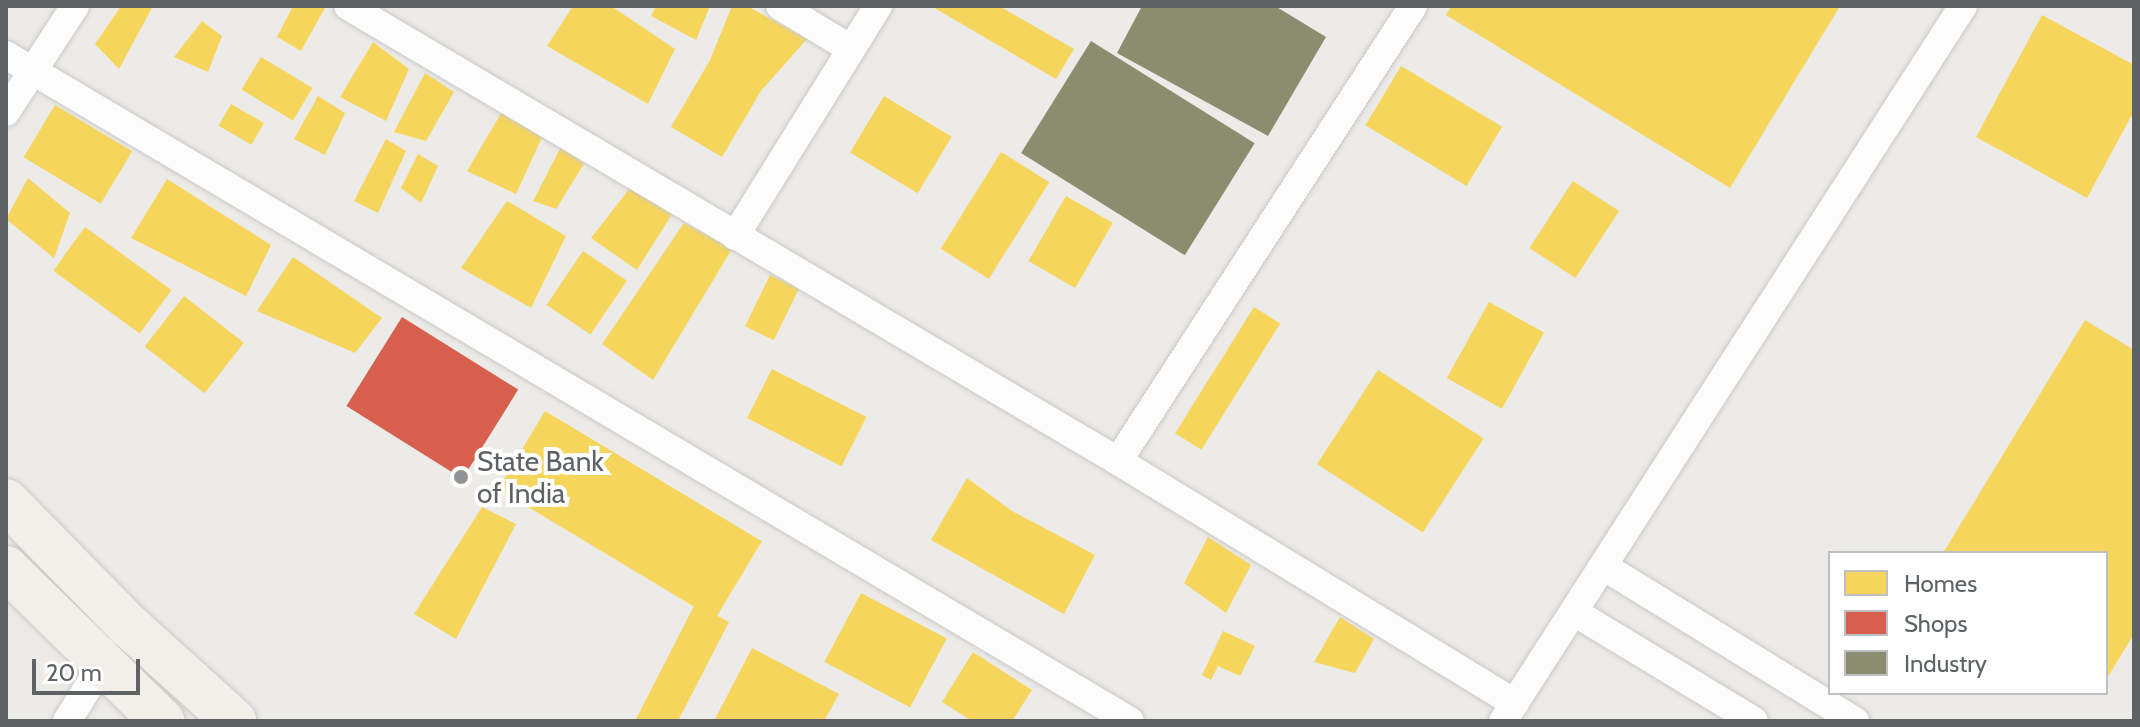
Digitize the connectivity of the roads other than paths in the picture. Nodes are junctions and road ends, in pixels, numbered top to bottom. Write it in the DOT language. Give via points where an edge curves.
graph roads {
  1 [pos="75,6"];
  2 [pos="348,6"];
  3 [pos="780,6"];
  4 [pos="878,6"];
  5 [pos="1413,6"];
  6 [pos="1963,6"];
  7 [pos="851,49"];
  8 [pos="6,55"];
  9 [pos="33,72"];
  10 [pos="6,112"];
  11 [pos="735,236"];
  12 [pos="1118,461"];
  13 [pos="6,501"];
  14 [pos="1603,566"];
  15 [pos="6,568"];
  16 [pos="1574,612"];
  17 [pos="102,665"];
  18 [pos="1509,712"];
  19 [pos="67,721"];
  20 [pos="162,721"];
  21 [pos="234,721"];
  22 [pos="1130,721"];
  23 [pos="1754,721"];
  24 [pos="1855,721"];
  1 -- 9 [label="street"];
  2 -- 11 [label="street"];
  3 -- 7 [label="street"];
  4 -- 7 [label="street"];
  5 -- 12 [label="street"];
  6 -- 14 [label="street"];
  7 -- 11 [label="street"];
  8 -- 9 [label="street"];
  9 -- 10 [label="street"];
  9 -- 22 [label="street"];
  11 -- 12 [label="street"];
  12 -- 18 [label="street"];
  13 -- 21 [label="main road" via="129,626"];
  14 -- 16 [label="street"];
  14 -- 24 [label="street"];
  15 -- 17 [label="main road"];
  16 -- 18 [label="street"];
  16 -- 23 [label="street"];
  17 -- 19 [label="street"];
  17 -- 20 [label="main road"];
}
